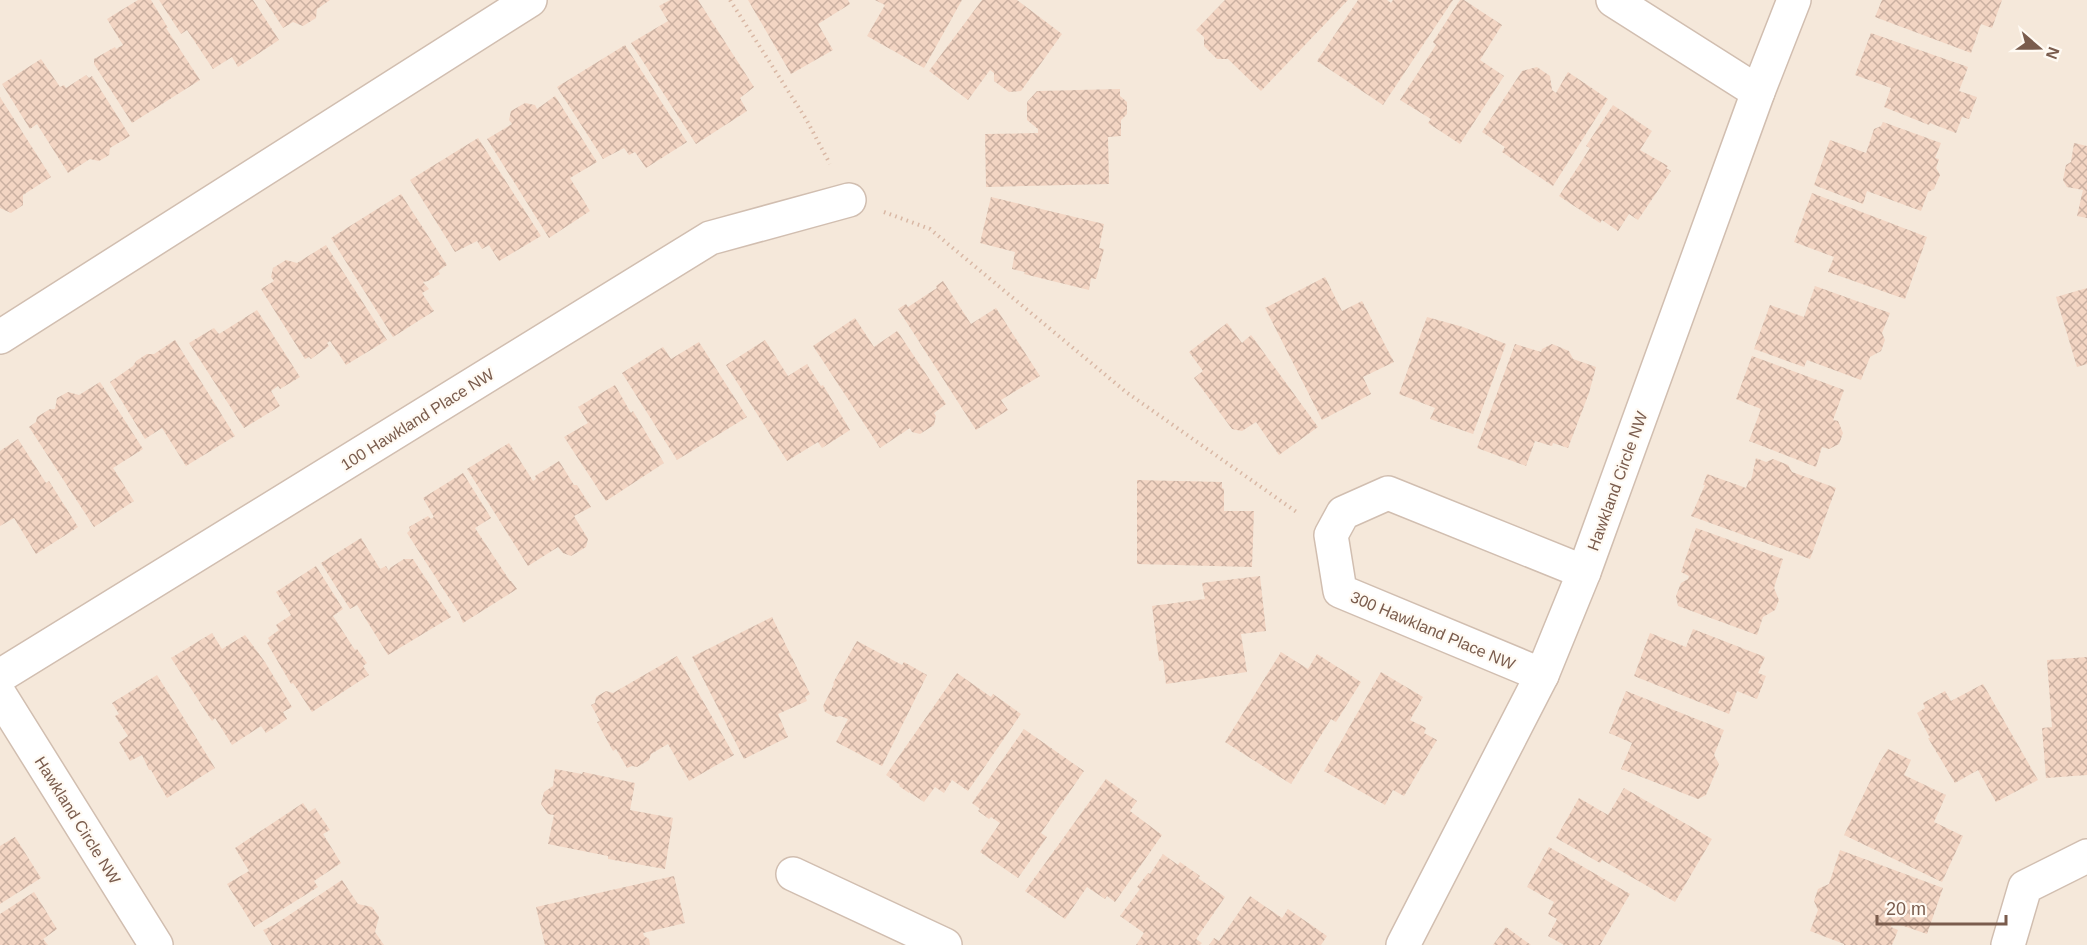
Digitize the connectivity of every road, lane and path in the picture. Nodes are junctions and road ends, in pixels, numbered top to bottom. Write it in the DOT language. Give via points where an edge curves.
graph roads {
  1 [pos="530,0"];
  2 [pos="730,0"];
  3 [pos="1613,0"];
  4 [pos="1794,0"];
  5 [pos="1758,92"];
  6 [pos="849,200"];
  7 [pos="0,337"];
  8 [pos="1331,535"];
  9 [pos="1584,572"];
  10 [pos="1542,675"];
  11 [pos="0,676"];
  12 [pos="0,695"];
  13 [pos="2087,856"];
  14 [pos="793,874"];
  15 [pos="156,945"];
  16 [pos="945,945"];
  17 [pos="1403,945"];
  18 [pos="2008,945"];
  1 -- 7 [label="street"];
  2 -- 6 [label="path" via="806,119"];
  3 -- 5 [label="street"];
  4 -- 5 [label="street, Hawkland Circle NW"];
  5 -- 9 [label="street, Hawkland Circle NW"];
  6 -- 8 [label="path" via="930,229 1126,392"];
  6 -- 11 [label="street, 100 Hawkland Place NW" via="710,238"];
  8 -- 9 [label="street" via="1343,513 1388,493"];
  8 -- 10 [label="street, 300 Hawkland Place NW" via="1340,591"];
  9 -- 10 [label="street, Hawkland Circle NW"];
  10 -- 17 [label="street, Hawkland Circle NW"];
  12 -- 15 [label="street, Hawkland Circle NW"];
  13 -- 18 [label="street" via="2025,887"];
  14 -- 16 [label="street"];
}
